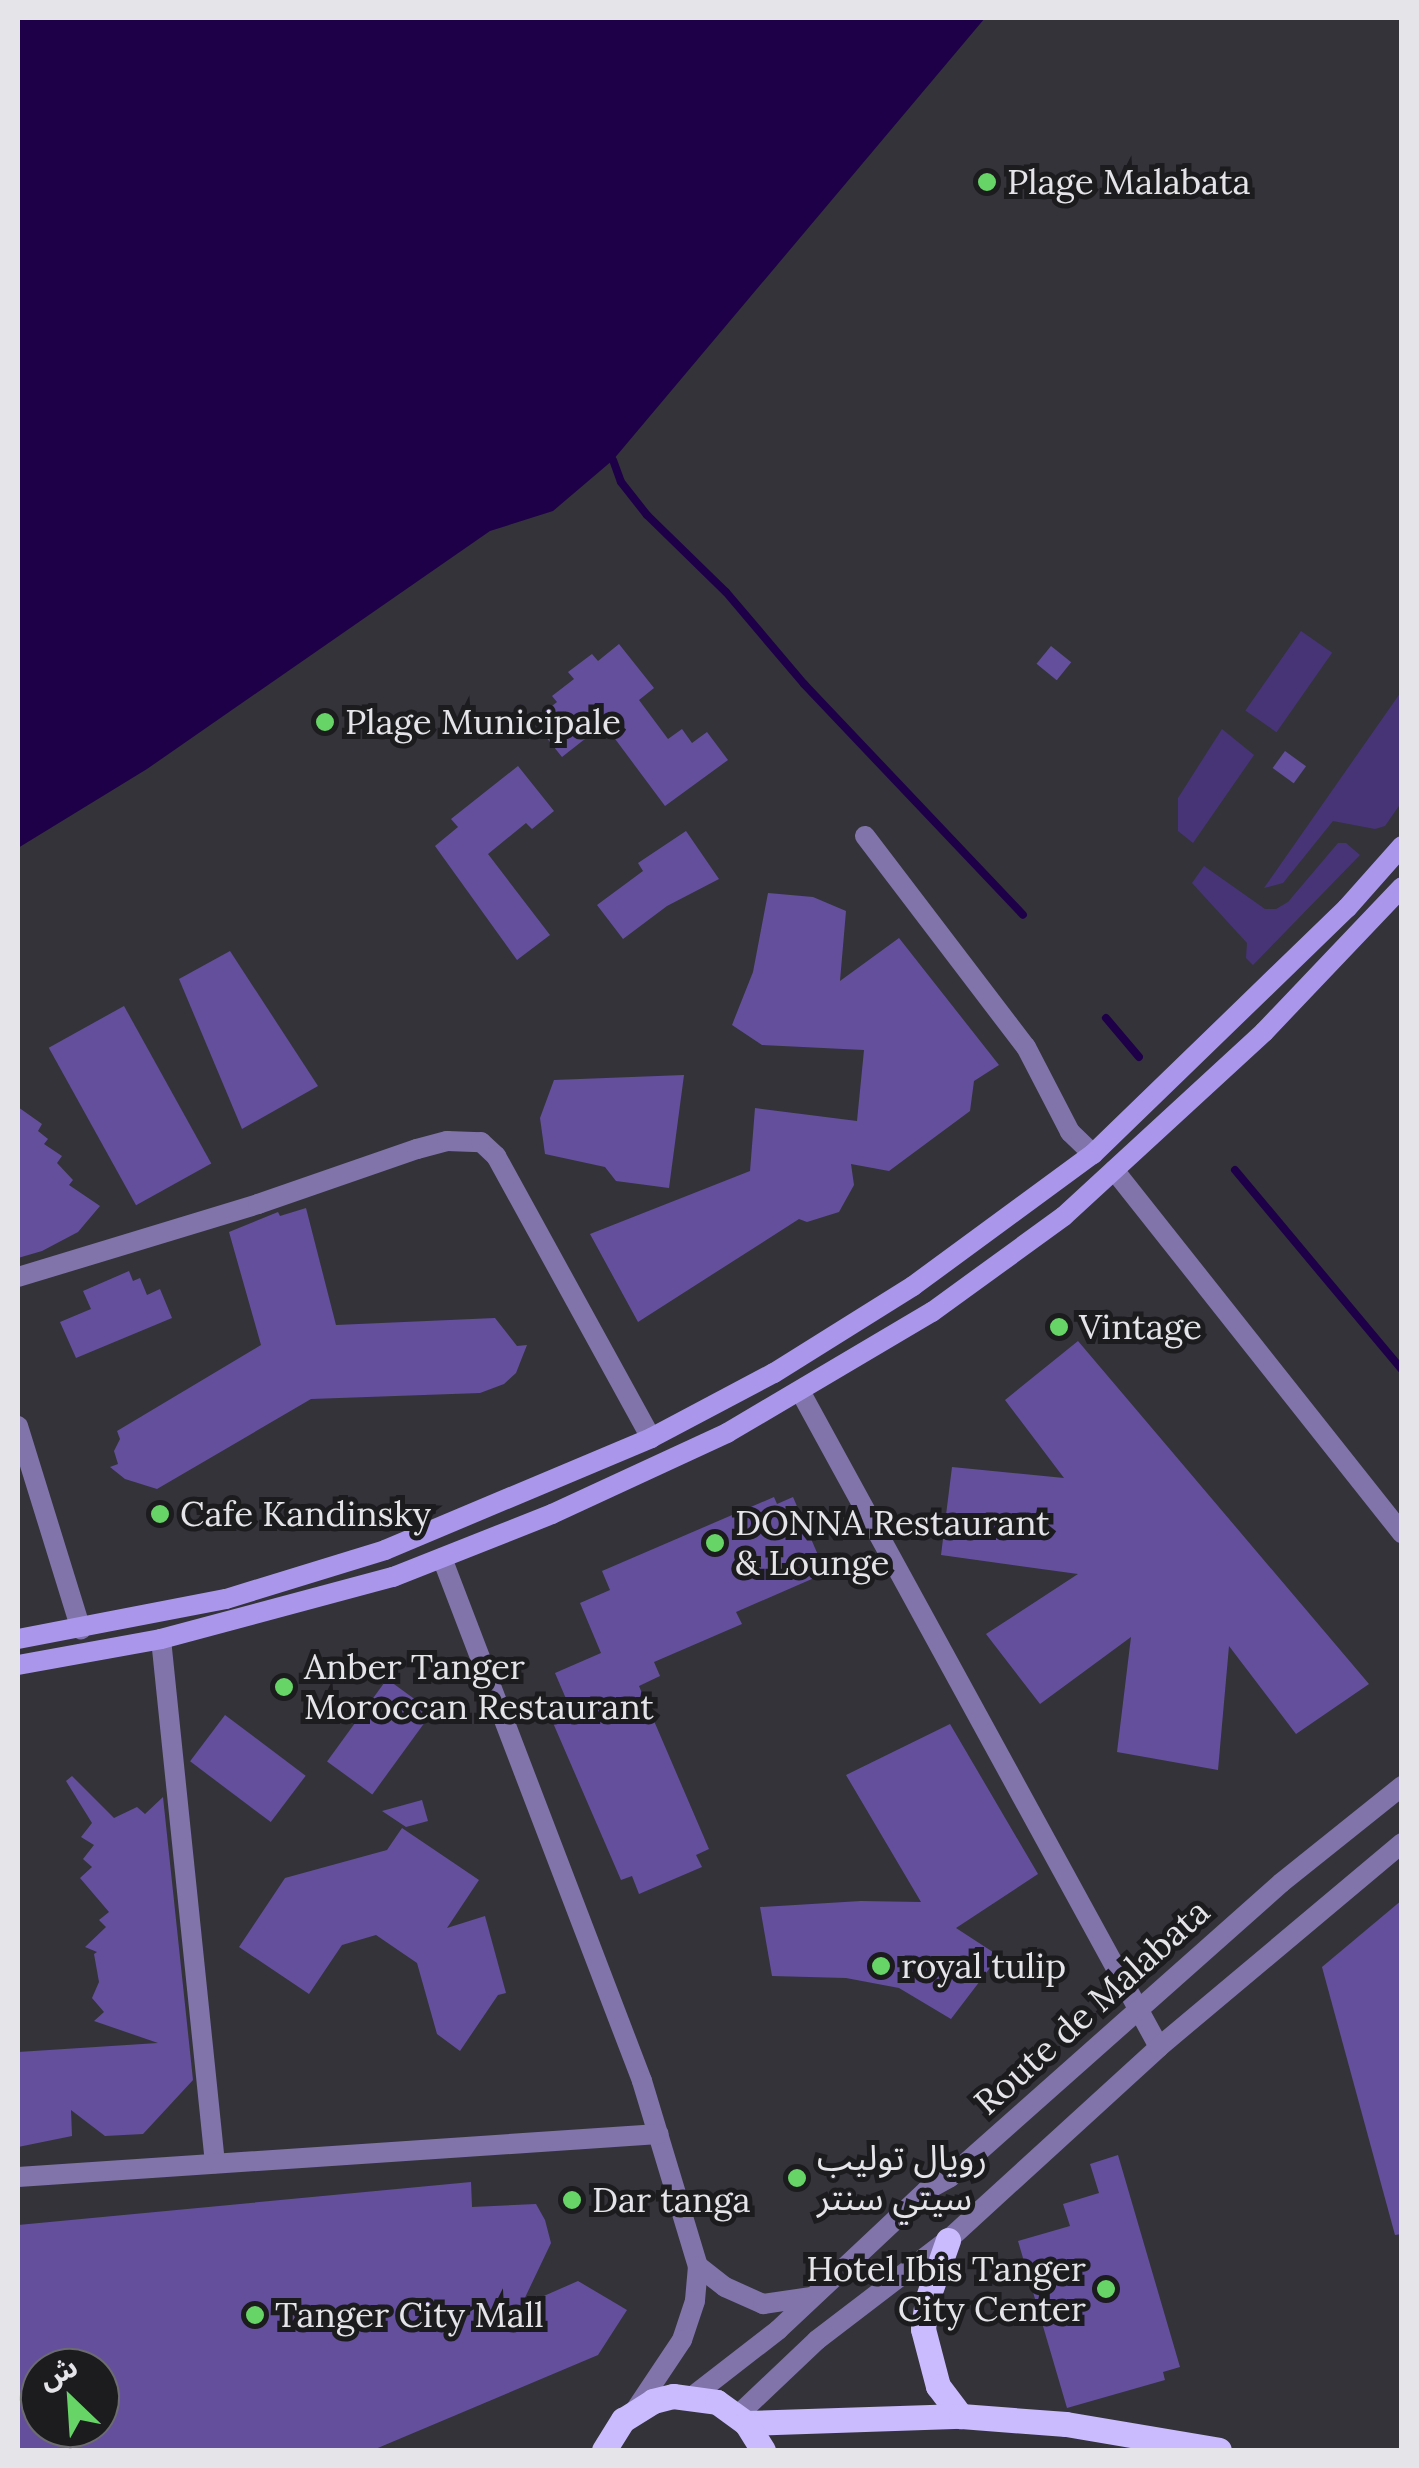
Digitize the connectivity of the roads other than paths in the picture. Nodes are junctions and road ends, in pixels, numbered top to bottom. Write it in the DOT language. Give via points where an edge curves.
graph roads {
  1 [pos="865,836"];
  2 [pos="1402,846"];
  3 [pos="1402,887"];
  4 [pos="1093,1154"];
  5 [pos="1114,1170"];
  6 [pos="18,1277"];
  7 [pos="800,1391"];
  8 [pos="18,1426"];
  9 [pos="651,1438"];
  10 [pos="1402,1534"];
  11 [pos="442,1558"];
  12 [pos="80,1629"];
  13 [pos="18,1638"];
  14 [pos="161,1639"];
  15 [pos="18,1666"];
  16 [pos="1402,1786"];
  17 [pos="1402,1843"];
  18 [pos="1139,2007"];
  19 [pos="1159,2047"];
  20 [pos="660,2134"];
  21 [pos="215,2164"];
  22 [pos="18,2178"];
  23 [pos="948,2240"];
  24 [pos="698,2266"];
  25 [pos="813,2297"];
  26 [pos="693,2396"];
  27 [pos="635,2410"];
  28 [pos="961,2416"];
  29 [pos="742,2419"];
  30 [pos="602,2449"];
  31 [pos="762,2450"];
  32 [pos="1219,2450"];
  1 -- 4 [label="street" via="1026,1048 1070,1132"];
  2 -- 4 [label="main road"];
  3 -- 5 [label="main road" via="1264,1032"];
  4 -- 9 [label="main road" via="898,1296"];
  5 -- 7 [label="main road" via="1004,1264"];
  5 -- 10 [label="street"];
  6 -- 9 [label="street" via="417,1149 481,1142 496,1156"];
  7 -- 11 [label="main road" via="665,1464"];
  7 -- 18 [label="street"];
  8 -- 12 [label="street"];
  9 -- 12 [label="main road" via="433,1532 299,1578"];
  11 -- 14 [label="main road" via="353,1590"];
  11 -- 20 [label="street"];
  12 -- 13 [label="main road"];
  14 -- 15 [label="main road"];
  14 -- 21 [label="street"];
  16 -- 18 [label="street, Route de Malabata"];
  17 -- 19 [label="street"];
  18 -- 19 [label="street"];
  18 -- 25 [label="street, Route de Malabata"];
  19 -- 23 [label="street"];
  20 -- 21 [label="street"];
  20 -- 24 [label="street"];
  21 -- 22 [label="street"];
  23 -- 28 [label="main road" via="922,2329 938,2386"];
  23 -- 29 [label="street" via="817,2340"];
  24 -- 25 [label="street" via="763,2304"];
  24 -- 27 [label="street" via="682,2340"];
  25 -- 26 [label="street, Route de Malabata"];
  26 -- 27 [label="main road"];
  26 -- 29 [label="main road"];
  27 -- 30 [label="main road"];
  28 -- 29 [label="main road"];
  28 -- 32 [label="main road" via="1066,2424"];
  29 -- 31 [label="main road"];
}
